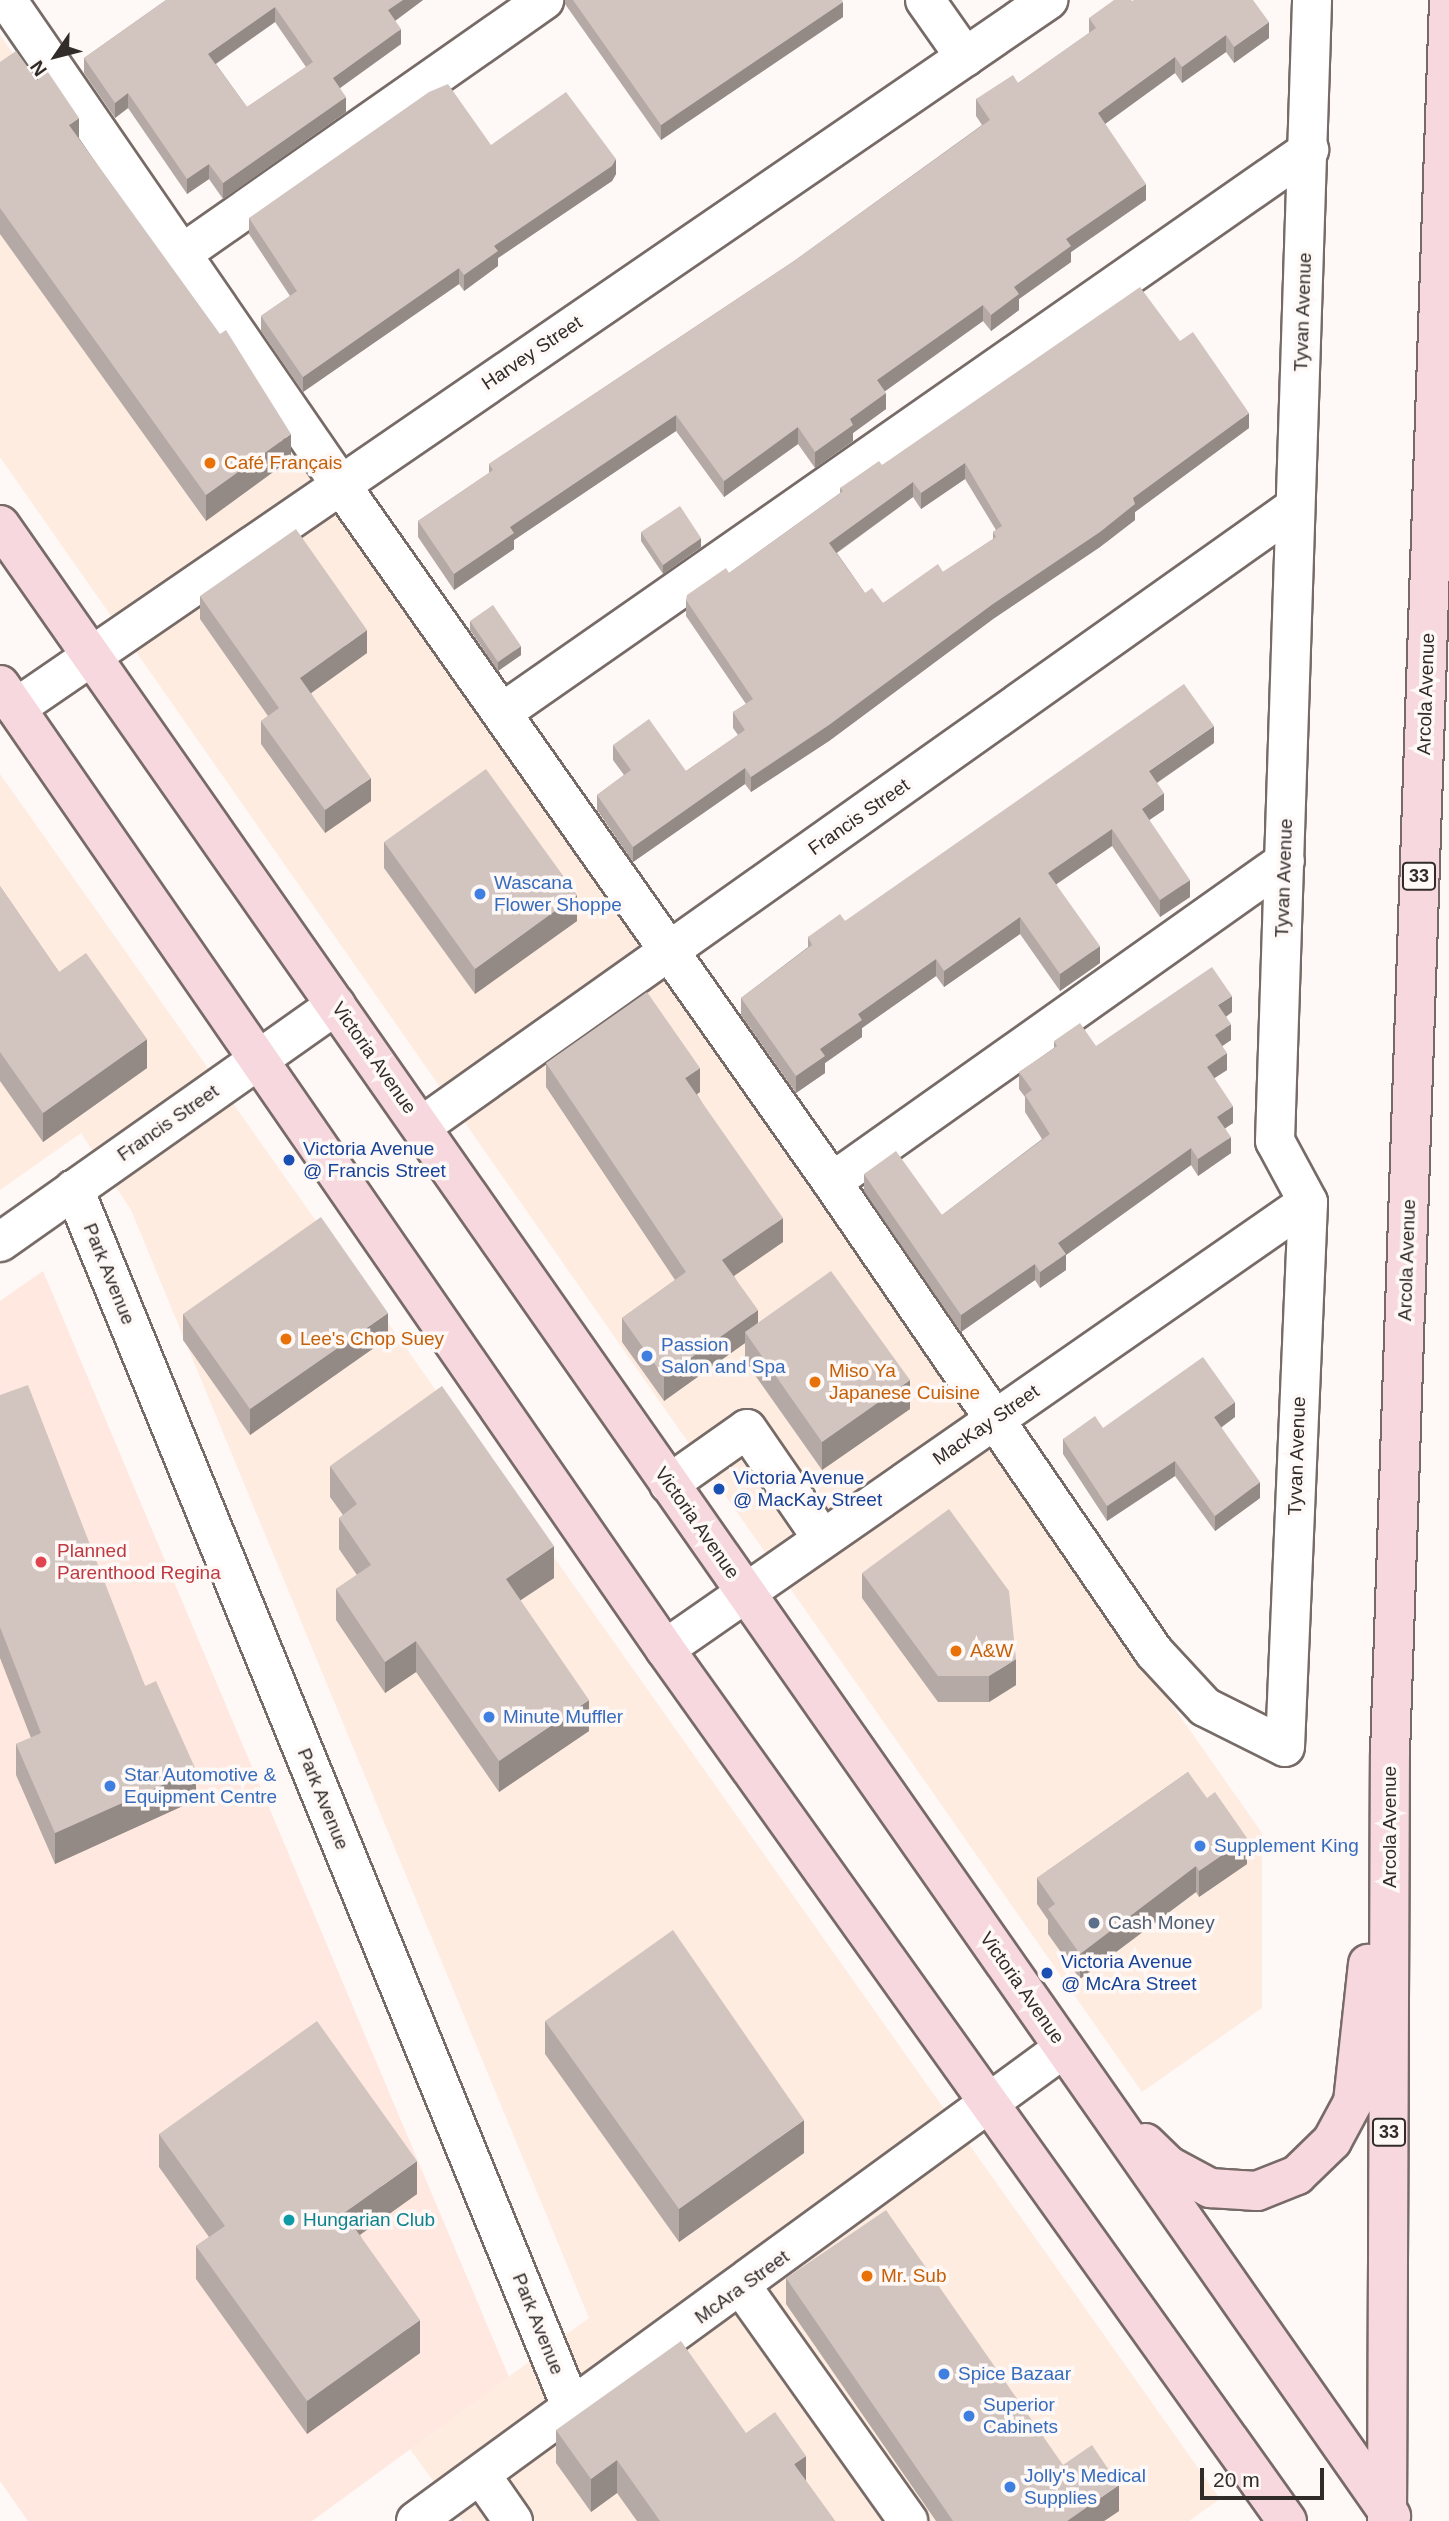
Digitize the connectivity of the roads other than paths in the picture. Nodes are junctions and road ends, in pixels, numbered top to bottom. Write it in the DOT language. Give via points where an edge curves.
graph roads {
  1 [pos="544,0"];
  2 [pos="925,0"];
  3 [pos="1048,0"];
  4 [pos="1312,0"];
  5 [pos="1449,0"];
  6 [pos="16,11"];
  7 [pos="965,57"];
  8 [pos="1309,150"];
  9 [pos="183,253"];
  10 [pos="340,484"];
  11 [pos="1295,508"];
  12 [pos="0,526"];
  13 [pos="89,656"];
  14 [pos="8,697"];
  15 [pos="503,712"];
  16 [pos="1285,861"];
  17 [pos="671,951"];
  18 [pos="336,1005"];
  19 [pos="259,1059"];
  20 [pos="422,1126"];
  21 [pos="832,1182"];
  22 [pos="74,1189"];
  23 [pos="1308,1202"];
  24 [pos="0,1242"];
  25 [pos="996,1418"];
  26 [pos="669,1484"];
  27 [pos="822,1538"];
  28 [pos="744,1591"];
  29 [pos="665,1649"];
  30 [pos="1390,1753"];
  31 [pos="1065,2048"];
  32 [pos="1102,2102"];
  33 [pos="990,2105"];
  34 [pos="742,2287"];
  35 [pos="572,2409"];
  36 [pos="481,2475"];
  37 [pos="1390,2517"];
  38 [pos="416,2521"];
  39 [pos="513,2521"];
  40 [pos="908,2521"];
  41 [pos="1287,2521"];
  1 -- 9 [label="street"];
  2 -- 7 [label="street"];
  3 -- 7 [label="street, Harvey Street"];
  4 -- 8 [label="street, Tyvan Avenue"];
  5 -- 30 [label="main road, Arcola Avenue / 33"];
  6 -- 9 [label="street"];
  7 -- 10 [label="street, Harvey Street"];
  8 -- 11 [label="street, Tyvan Avenue"];
  8 -- 15 [label="street"];
  9 -- 10 [label="street"];
  10 -- 13 [label="street, Harvey Street"];
  10 -- 15 [label="street"];
  11 -- 16 [label="street, Tyvan Avenue"];
  11 -- 17 [label="street, Francis Street"];
  12 -- 13 [label="main road, Victoria Avenue"];
  13 -- 14 [label="street, Harvey Street"];
  13 -- 18 [label="main road, Victoria Avenue"];
  14 -- 19 [label="main road"];
  15 -- 17 [label="street"];
  16 -- 21 [label="street"];
  16 -- 23 [label="street, Tyvan Avenue" via="1275,1141"];
  17 -- 20 [label="street, Francis Street"];
  17 -- 21 [label="street"];
  18 -- 19 [label="street, Francis Street"];
  18 -- 20 [label="main road, Victoria Avenue"];
  19 -- 22 [label="street, Francis Street"];
  19 -- 29 [label="main road"];
  20 -- 26 [label="main road, Victoria Avenue"];
  21 -- 25 [label="street"];
  22 -- 24 [label="street, Francis Street"];
  22 -- 35 [label="street, Park Avenue"];
  23 -- 25 [label="street, MacKay Street"];
  23 -- 25 [label="street, Tyvan Avenue" via="1285,1747 1205,1707 1153,1652"];
  25 -- 27 [label="street, MacKay Street"];
  26 -- 27 [label="street" via="747,1429"];
  26 -- 28 [label="main road, Victoria Avenue"];
  27 -- 28 [label="street, MacKay Street"];
  28 -- 29 [label="street, MacKay Street"];
  28 -- 31 [label="main road, Victoria Avenue"];
  29 -- 33 [label="main road"];
  30 -- 32 [label="main road" via="1353,2102 1332,2141 1297,2175 1257,2191 1210,2188 1170,2166"];
  30 -- 37 [label="main road, Arcola Avenue / 33"];
  31 -- 32 [label="main road, Victoria Avenue"];
  31 -- 33 [label="street, McAra Street"];
  32 -- 37 [label="main road, Victoria Avenue"];
  33 -- 34 [label="street, McAra Street"];
  33 -- 41 [label="main road"];
  34 -- 35 [label="street, McAra Street"];
  34 -- 40 [label="street"];
  35 -- 36 [label="street, McAra Street"];
  36 -- 38 [label="street, McAra Street"];
  36 -- 39 [label="street"];
}
